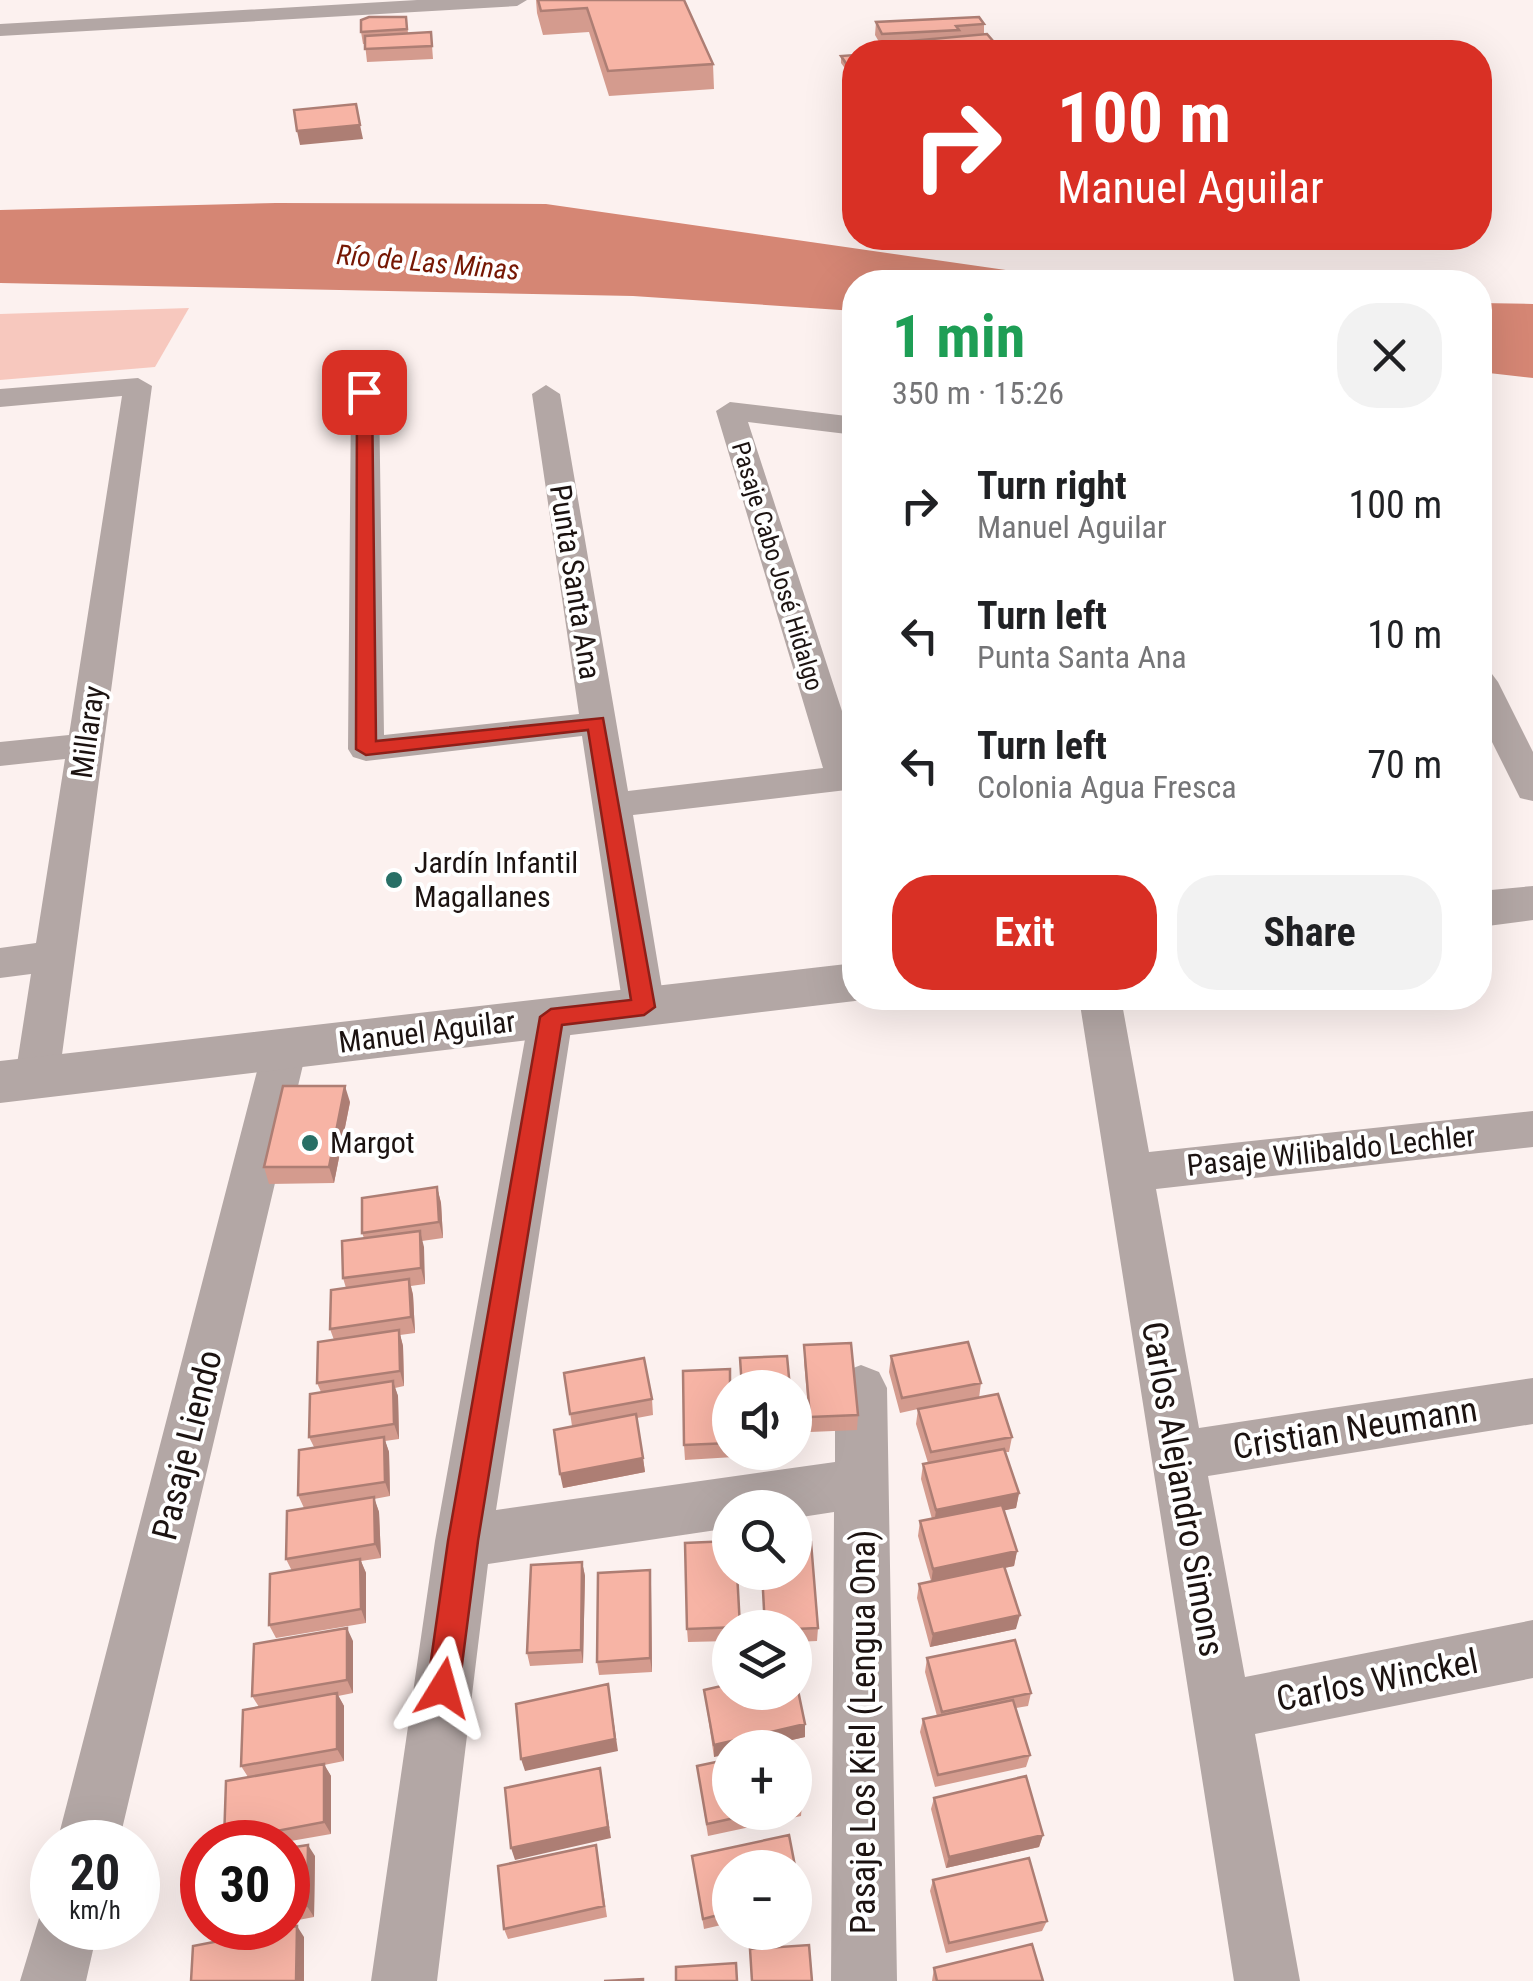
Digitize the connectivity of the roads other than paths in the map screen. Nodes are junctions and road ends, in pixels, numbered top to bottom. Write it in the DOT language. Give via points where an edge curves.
graph roads {
  1 [pos="188,0"];
  2 [pos="517,0"];
  3 [pos="379,4"];
  4 [pos="174,20"];
  5 [pos="0,30"];
  6 [pos="364,392"];
  7 [pos="546,394"];
  8 [pos="0,398"];
  9 [pos="842,424"];
  10 [pos="596,723"];
  11 [pos="1492,724"];
  12 [pos="86,745"];
  13 [pos="842,753"];
  14 [pos="0,754"];
  15 [pos="842,778"];
  16 [pos="1533,789"];
  17 [pos="612,805"];
  18 [pos="1533,903"];
  19 [pos="1492,908"];
  20 [pos="56,956"];
  21 [pos="0,963"];
  22 [pos="842,984"];
  23 [pos="644,1007"];
  24 [pos="1102,1010"];
  25 [pos="551,1017"];
  26 [pos="286,1048"];
  27 [pos="18,1079"];
  28 [pos="1533,1128"];
  29 [pos="1130,1173"];
  30 [pos="861,1388"];
  31 [pos="1533,1401"];
  32 [pos="1178,1456"];
  33 [pos="862,1484"];
  34 [pos="463,1541"];
  35 [pos="1533,1649"];
  36 [pos="1221,1711"];
  37 [pos="93,1820"];
  38 [pos="61,1950"];
  39 [pos="53,1981"];
  40 [pos="404,1981"];
  41 [pos="864,1981"];
  42 [pos="1267,1981"];
  1 -- 4 [label="street"];
  2 -- 3 [label="street"];
  3 -- 4 [label="street"];
  4 -- 5 [label="street"];
  6 -- 10 [label="street" via="366,749"];
  7 -- 10 [label="street, Punta Santa Ana"];
  8 -- 12 [label="street, Millaray" via="138,386"];
  9 -- 13 [label="street, Pasaje Cabo José Hidalgo" via="730,411"];
  10 -- 17 [label="street, Punta Santa Ana"];
  11 -- 16 [label="street"];
  12 -- 14 [label="street"];
  12 -- 20 [label="street, Millaray"];
  15 -- 17 [label="street"];
  17 -- 23 [label="street, Punta Santa Ana"];
  18 -- 19 [label="street"];
  20 -- 21 [label="street"];
  20 -- 27 [label="street, Millaray"];
  22 -- 23 [label="street, Manuel Aguilar"];
  23 -- 25 [label="street, Manuel Aguilar"];
  24 -- 29 [label="street, Carlos Alejandro Simons"];
  25 -- 26 [label="street, Manuel Aguilar"];
  25 -- 34 [label="street"];
  26 -- 27 [label="street, Manuel Aguilar"];
  26 -- 37 [label="street, Pasaje Liendo"];
  28 -- 29 [label="street, Pasaje Wilibaldo Lechler"];
  29 -- 32 [label="street, Carlos Alejandro Simons"];
  30 -- 33 [label="street, Pasaje Los Kiel (Lengua Ona)"];
  31 -- 32 [label="street, Cristian Neumann"];
  32 -- 36 [label="street, Carlos Alejandro Simons"];
  33 -- 34 [label="street, Pasaje Los Kiel (Lengua Ona)"];
  33 -- 41 [label="street, Pasaje Los Kiel (Lengua Ona)"];
  34 -- 40 [label="street"];
  35 -- 36 [label="street, Carlos Winckel"];
  36 -- 42 [label="street, Carlos Alejandro Simons"];
  38 -- 39 [label="street"];
}
